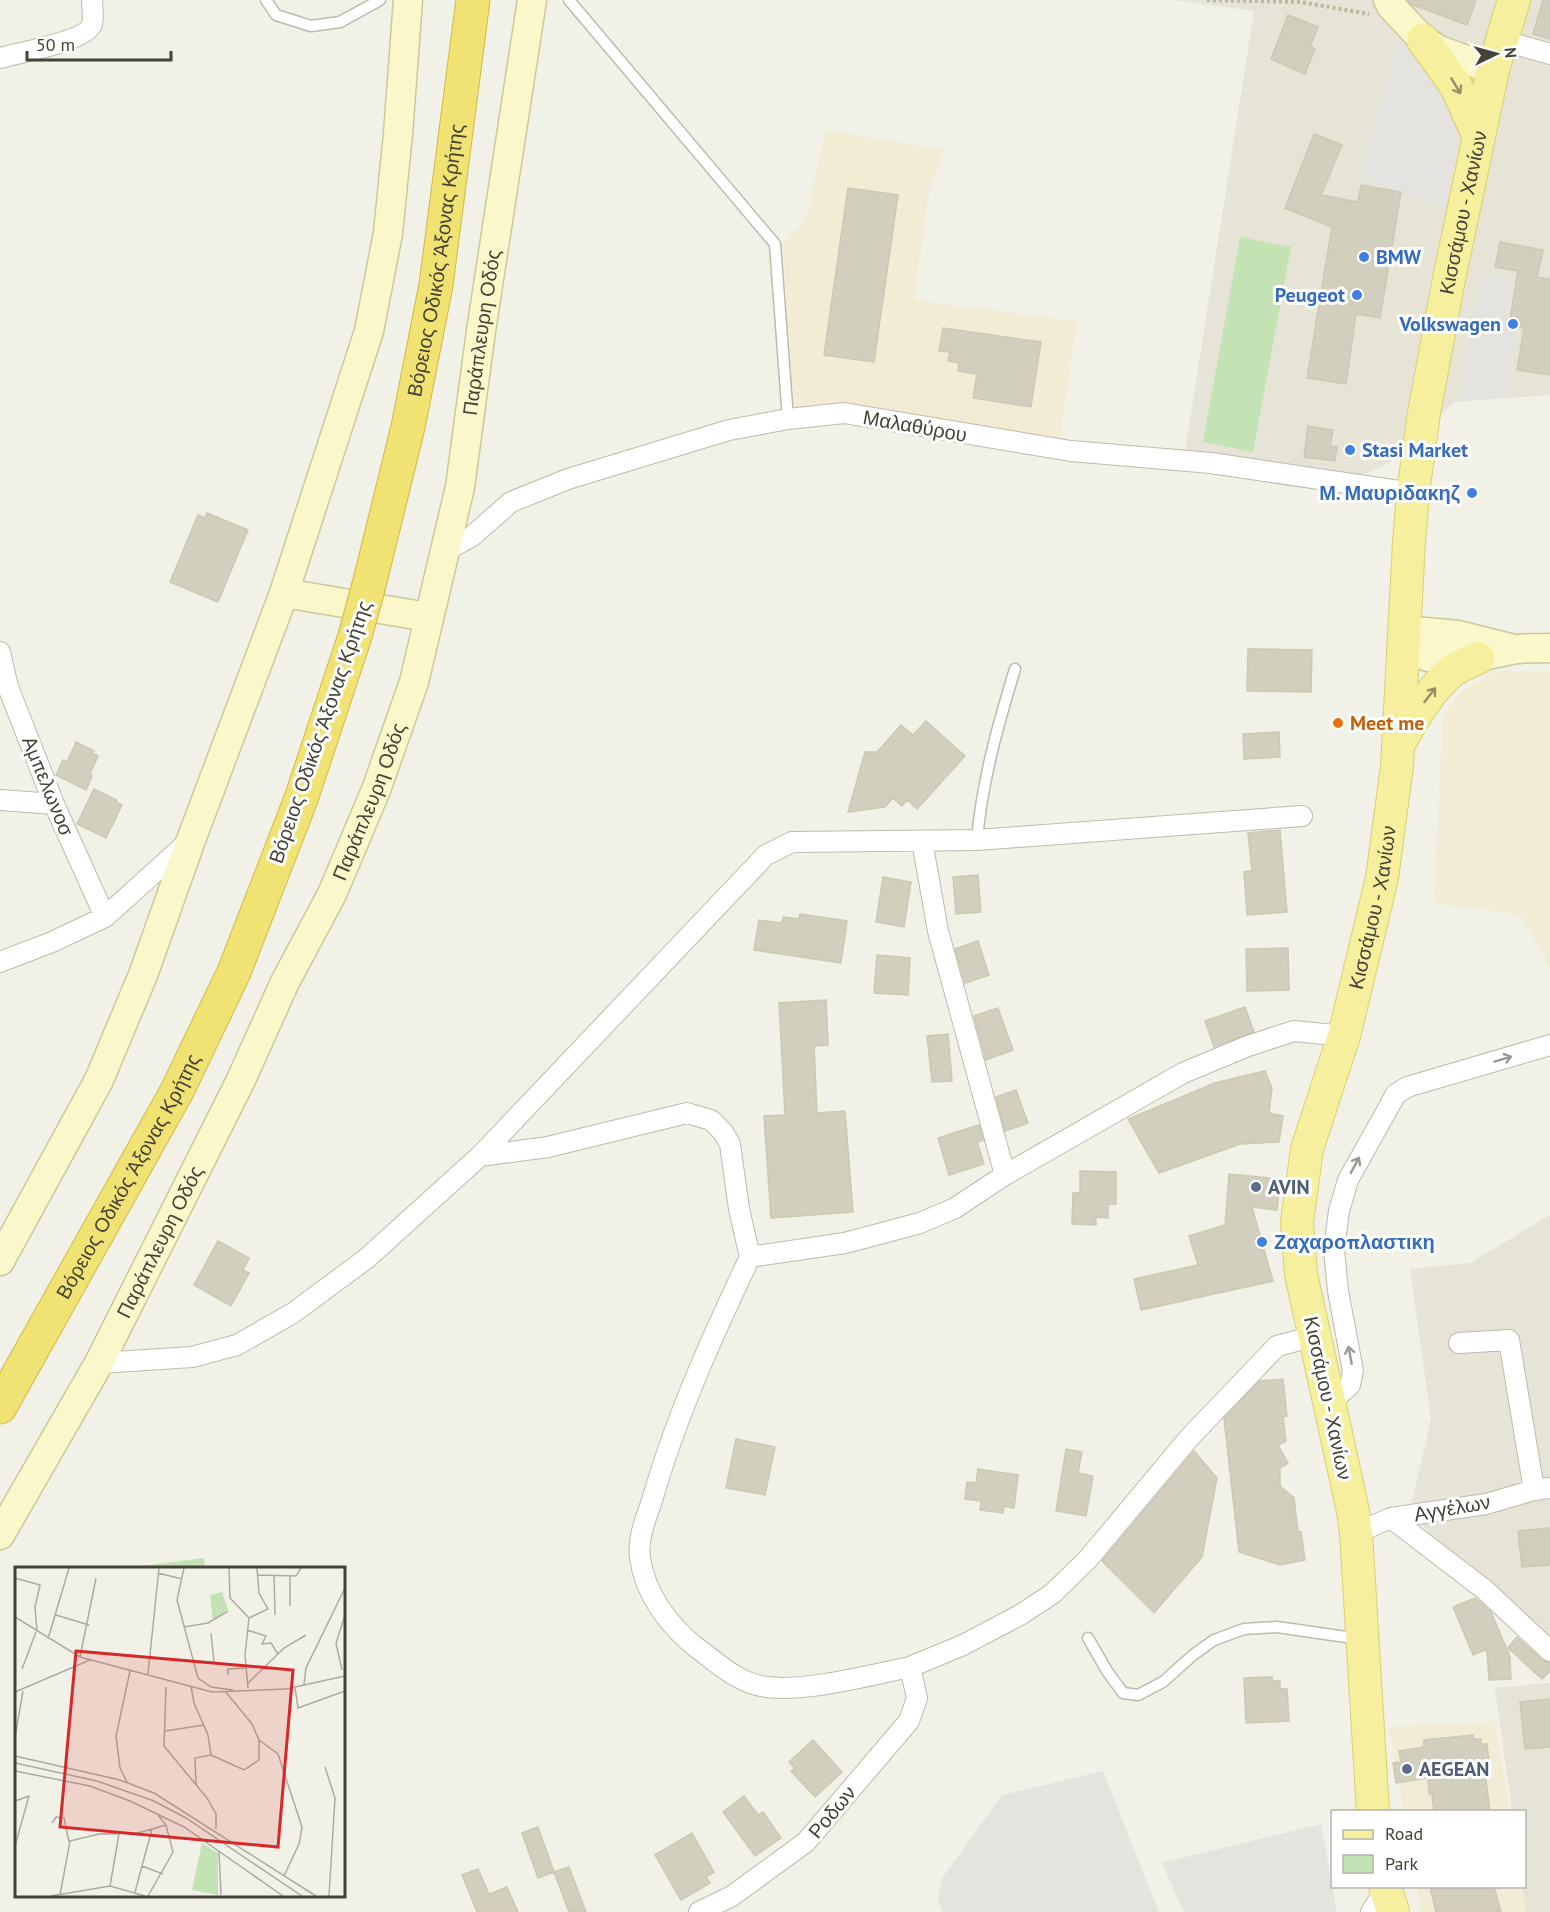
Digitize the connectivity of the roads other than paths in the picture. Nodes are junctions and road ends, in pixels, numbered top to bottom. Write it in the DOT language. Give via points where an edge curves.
graph roads {
  1 [pos="92,0"];
  2 [pos="266,0"];
  3 [pos="380,0"];
  4 [pos="408,0"];
  5 [pos="473,0"];
  6 [pos="532,0"];
  7 [pos="569,0"];
  8 [pos="1514,0"];
  9 [pos="1390,4"];
  10 [pos="1423,40"];
  11 [pos="1501,40"];
  12 [pos="1550,54"];
  13 [pos="0,58"];
  14 [pos="1493,70"];
  15 [pos="1479,137"];
  16 [pos="788,419"];
  17 [pos="1413,492"];
  18 [pos="443,552"];
  19 [pos="284,593"];
  20 [pos="428,617"];
  21 [pos="1404,638"];
  22 [pos="1477,648"];
  23 [pos="1550,648"];
  24 [pos="0,652"];
  25 [pos="1014,669"];
  26 [pos="1399,744"];
  27 [pos="0,800"];
  28 [pos="54,804"];
  29 [pos="1302,816"];
  30 [pos="191,840"];
  31 [pos="977,840"];
  32 [pos="922,841"];
  33 [pos="105,917"];
  34 [pos="0,962"];
  35 [pos="1344,1036"];
  36 [pos="1550,1045"];
  37 [pos="480,1156"];
  38 [pos="1005,1175"];
  39 [pos="750,1257"];
  40 [pos="0,1261"];
  41 [pos="1315,1336"];
  42 [pos="1459,1343"];
  43 [pos="99,1363"];
  44 [pos="1329,1404"];
  45 [pos="0,1407"];
  46 [pos="1542,1489"];
  47 [pos="1391,1518"];
  48 [pos="1356,1533"];
  49 [pos="0,1535"];
  50 [pos="1088,1638"];
  51 [pos="1364,1639"];
  52 [pos="1550,1651"];
  53 [pos="911,1670"];
  54 [pos="1373,1810"];
  55 [pos="699,1912"];
  1 -- 13 [label="street" via="93,23 89,30 65,41"];
  2 -- 3 [label="lane" via="276,15 312,26 340,21"];
  4 -- 19 [label="street" via="388,233 369,331"];
  5 -- 45 [label="highway, Βόρειος Οδικός Άξονας Κρήτης, bridge" via="436,285 408,427 355,636 301,799 234,972 177,1091"];
  6 -- 18 [label="street, Παράπλευρη Οδός" via="460,487"];
  7 -- 16 [label="lane" via="775,244"];
  8 -- 11 [label="main road, Κισσάμου - Χανίων"];
  9 -- 10 [label="street"];
  10 -- 14 [label="street"];
  10 -- 15 [label="main road, one-way" via="1456,86"];
  11 -- 12 [label="street"];
  11 -- 14 [label="main road, Κισσάμου - Χανίων"];
  14 -- 15 [label="main road, Κισσάμου - Χανίων"];
  15 -- 17 [label="main road, Κισσάμου - Χανίων" via="1426,402"];
  16 -- 17 [label="street, Μαλαθύρου" via="844,413 1071,452 1211,463"];
  16 -- 18 [label="street, Μαλαθύρου" via="729,430 568,479 511,502 471,537"];
  17 -- 21 [label="main road, Κισσάμου - Χανίων"];
  18 -- 20 [label="street, Παράπλευρη Οδός"];
  19 -- 20 [label="street"];
  19 -- 30 [label="street"];
  20 -- 43 [label="street, Παράπλευρη Οδός" via="414,682 376,790 332,894"];
  21 -- 22 [label="street" via="1420,656 1436,660"];
  21 -- 26 [label="main road, Κισσάμου - Χανίων"];
  22 -- 23 [label="street"];
  26 -- 22 [label="main road, one-way" via="1417,711 1437,686"];
  24 -- 28 [label="street, Αμπελωνοσ" via="8,687"];
  25 -- 31 [label="lane" via="994,736"];
  26 -- 35 [label="main road, Κισσάμου - Χανίων" via="1382,878"];
  27 -- 28 [label="street"];
  28 -- 33 [label="street, Αμπελωνοσ"];
  29 -- 31 [label="street"];
  30 -- 33 [label="street"];
  30 -- 40 [label="street" via="143,975 99,1080"];
  31 -- 32 [label="street"];
  32 -- 37 [label="street" via="792,842 766,855"];
  32 -- 38 [label="street" via="938,931"];
  33 -- 34 [label="street"];
  35 -- 38 [label="street" via="1294,1031 1248,1046 1183,1073"];
  35 -- 41 [label="main road, Κισσάμου - Χανίων" via="1307,1149 1297,1222 1301,1274"];
  44 -- 36 [label="street, one-way" via="1350,1385 1353,1371 1334,1250 1339,1211 1348,1180 1396,1094"];
  37 -- 39 [label="street" via="548,1147 687,1113 711,1120 730,1144"];
  37 -- 43 [label="street" via="366,1258 293,1313 237,1345 192,1357"];
  38 -- 39 [label="street" via="955,1208 920,1223 845,1243"];
  39 -- 53 [label="street" via="684,1408 639,1542 640,1560 651,1594 668,1620 690,1642 740,1680 767,1687 793,1687"];
  41 -- 44 [label="main road, Κισσάμου - Χανίων"];
  41 -- 53 [label="street" via="1277,1346 1189,1438 1088,1559 1052,1594 1020,1615"];
  42 -- 46 [label="street" via="1509,1340"];
  43 -- 49 [label="street, Παράπλευρη Οδός"];
  44 -- 48 [label="main road, Κισσάμου - Χανίων"];
  46 -- 47 [label="street, Αγγέλων" via="1486,1504"];
  47 -- 48 [label="street, Αγγέλων"];
  47 -- 52 [label="street" via="1485,1590"];
  48 -- 51 [label="main road, Κισσάμου - Χανίων"];
  50 -- 51 [label="lane" via="1123,1693 1138,1695 1163,1682 1214,1640 1244,1629 1277,1628"];
  51 -- 54 [label="main road, Κισσάμου - Χανίων"];
  53 -- 55 [label="street, Ροδων" via="917,1698 909,1721 807,1842 732,1896"];
}
